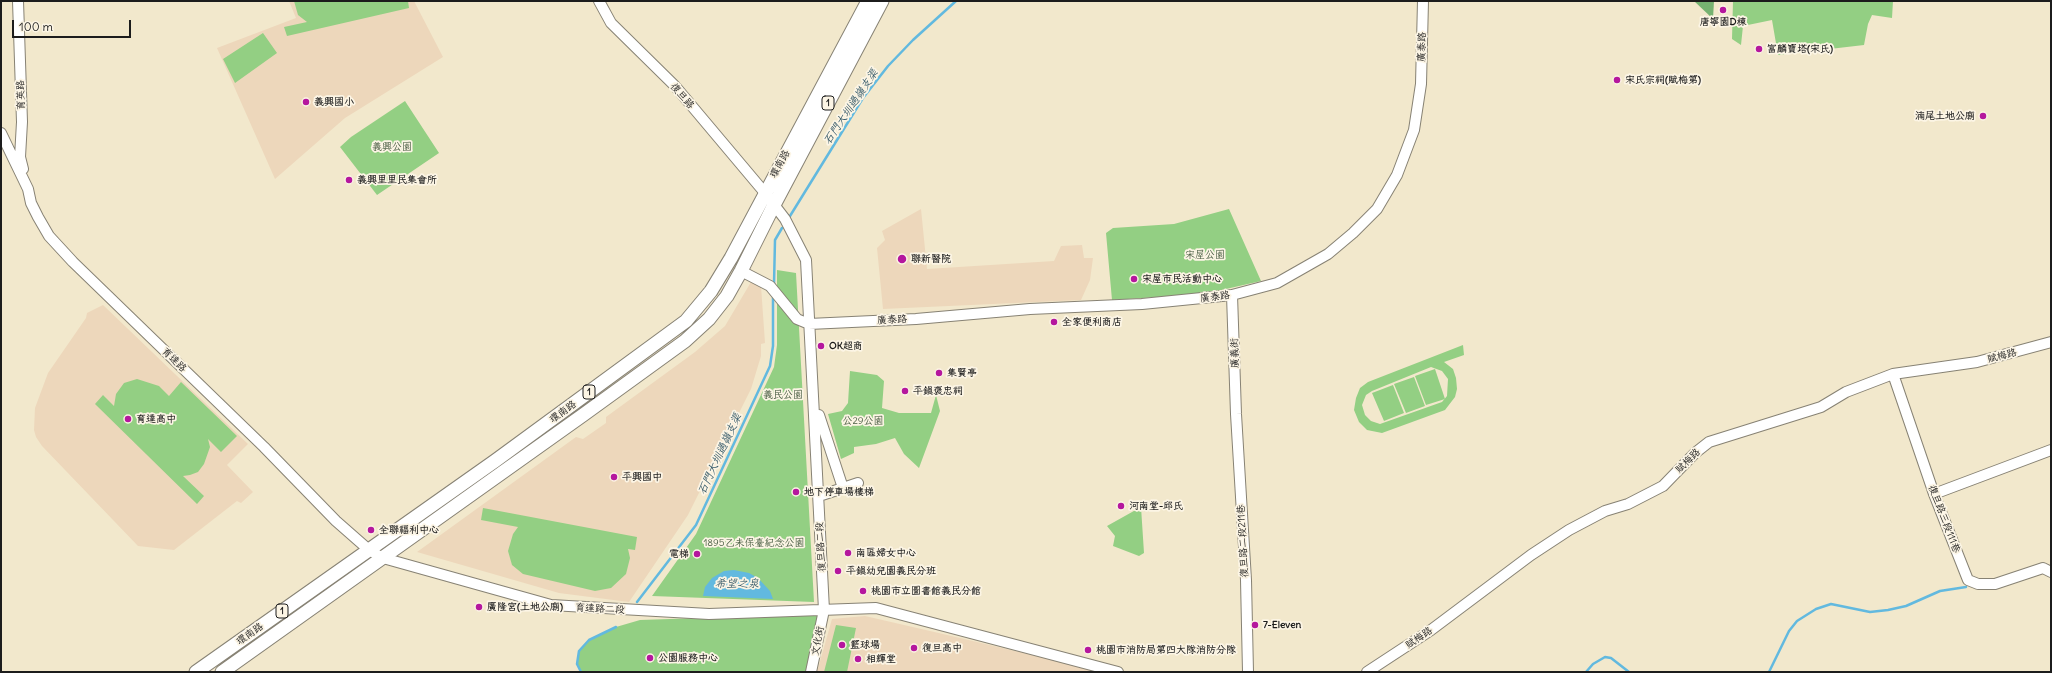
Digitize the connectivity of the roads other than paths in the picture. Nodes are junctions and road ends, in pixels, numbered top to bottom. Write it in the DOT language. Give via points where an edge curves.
graph roads {
  1 [pos="18,1"];
  2 [pos="599,1"];
  3 [pos="868,1"];
  4 [pos="882,1"];
  5 [pos="1423,1"];
  6 [pos="1,133"];
  7 [pos="28,189"];
  8 [pos="765,193"];
  9 [pos="774,205"];
  10 [pos="742,271"];
  11 [pos="1232,295"];
  12 [pos="809,324"];
  13 [pos="2051,342"];
  14 [pos="1893,374"];
  15 [pos="815,402"];
  16 [pos="574,404"];
  17 [pos="1236,411"];
  18 [pos="583,415"];
  19 [pos="2051,450"];
  20 [pos="858,483"];
  21 [pos="843,488"];
  22 [pos="1934,494"];
  23 [pos="819,496"];
  24 [pos="369,550"];
  25 [pos="383,558"];
  26 [pos="2051,572"];
  27 [pos="824,610"];
  28 [pos="196,672"];
  29 [pos="222,672"];
  30 [pos="811,672"];
  31 [pos="1118,672"];
  32 [pos="1248,672"];
  33 [pos="1367,672"];
  1 -- 7 [label="street, 育英路" via="22,122 20,157"];
  2 -- 8 [label="street, 復旦路" via="611,24 675,86"];
  3 -- 8 [label="main road, 環南路 / 1"];
  4 -- 9 [label="main road, 環南路 / 1"];
  5 -- 11 [label="street, 廣泰路" via="1421,84 1414,130 1397,175 1377,209 1328,254 1277,283"];
  6 -- 7 [label="street, 育達路"];
  7 -- 24 [label="street, 育達路" via="31,203 49,236 73,262 264,447 336,521"];
  8 -- 9 [label="street, 復旦路二段"];
  8 -- 16 [label="main road, 環南路 / 1" via="731,258 701,305 686,321"];
  9 -- 10 [label="main road, 環南路 / 1"];
  9 -- 12 [label="street, 復旦路二段" via="785,219 806,260"];
  10 -- 12 [label="street" via="770,286 797,319"];
  10 -- 18 [label="main road, 環南路 / 1" via="709,319 685,341"];
  11 -- 12 [label="street, 廣泰路" via="1142,304"];
  11 -- 17 [label="street, 廣義街"];
  12 -- 15 [label="street, 復旦路二段"];
  13 -- 14 [label="street, 賦梅路" via="1977,362"];
  14 -- 22 [label="street, 復旦路三段111巷"];
  14 -- 33 [label="street, 賦梅路" via="1846,392 1821,406 1709,442 1663,486 1569,530 1431,630"];
  15 -- 21 [label="street"];
  15 -- 23 [label="street, 復旦路二段"];
  16 -- 18 [label="main road"];
  16 -- 24 [label="main road, 環南路 / 1"];
  17 -- 32 [label="street, 復旦路二段211巷" via="1246,580"];
  18 -- 25 [label="main road, 環南路 / 1"];
  19 -- 22 [label="street"];
  20 -- 21 [label="street"];
  21 -- 23 [label="street"];
  22 -- 26 [label="street, 復旦路三段111巷" via="1968,580 1978,584 1995,584 2043,568"];
  23 -- 27 [label="street, 復旦路二段"];
  24 -- 25 [label="street, 育達路"];
  24 -- 28 [label="main road, 環南路 / 1"];
  25 -- 27 [label="street, 育達路二段" via="551,605 709,614"];
  25 -- 29 [label="main road, 環南路 / 1"];
  27 -- 30 [label="street, 文化街"];
  27 -- 31 [label="street" via="876,608"];
}
